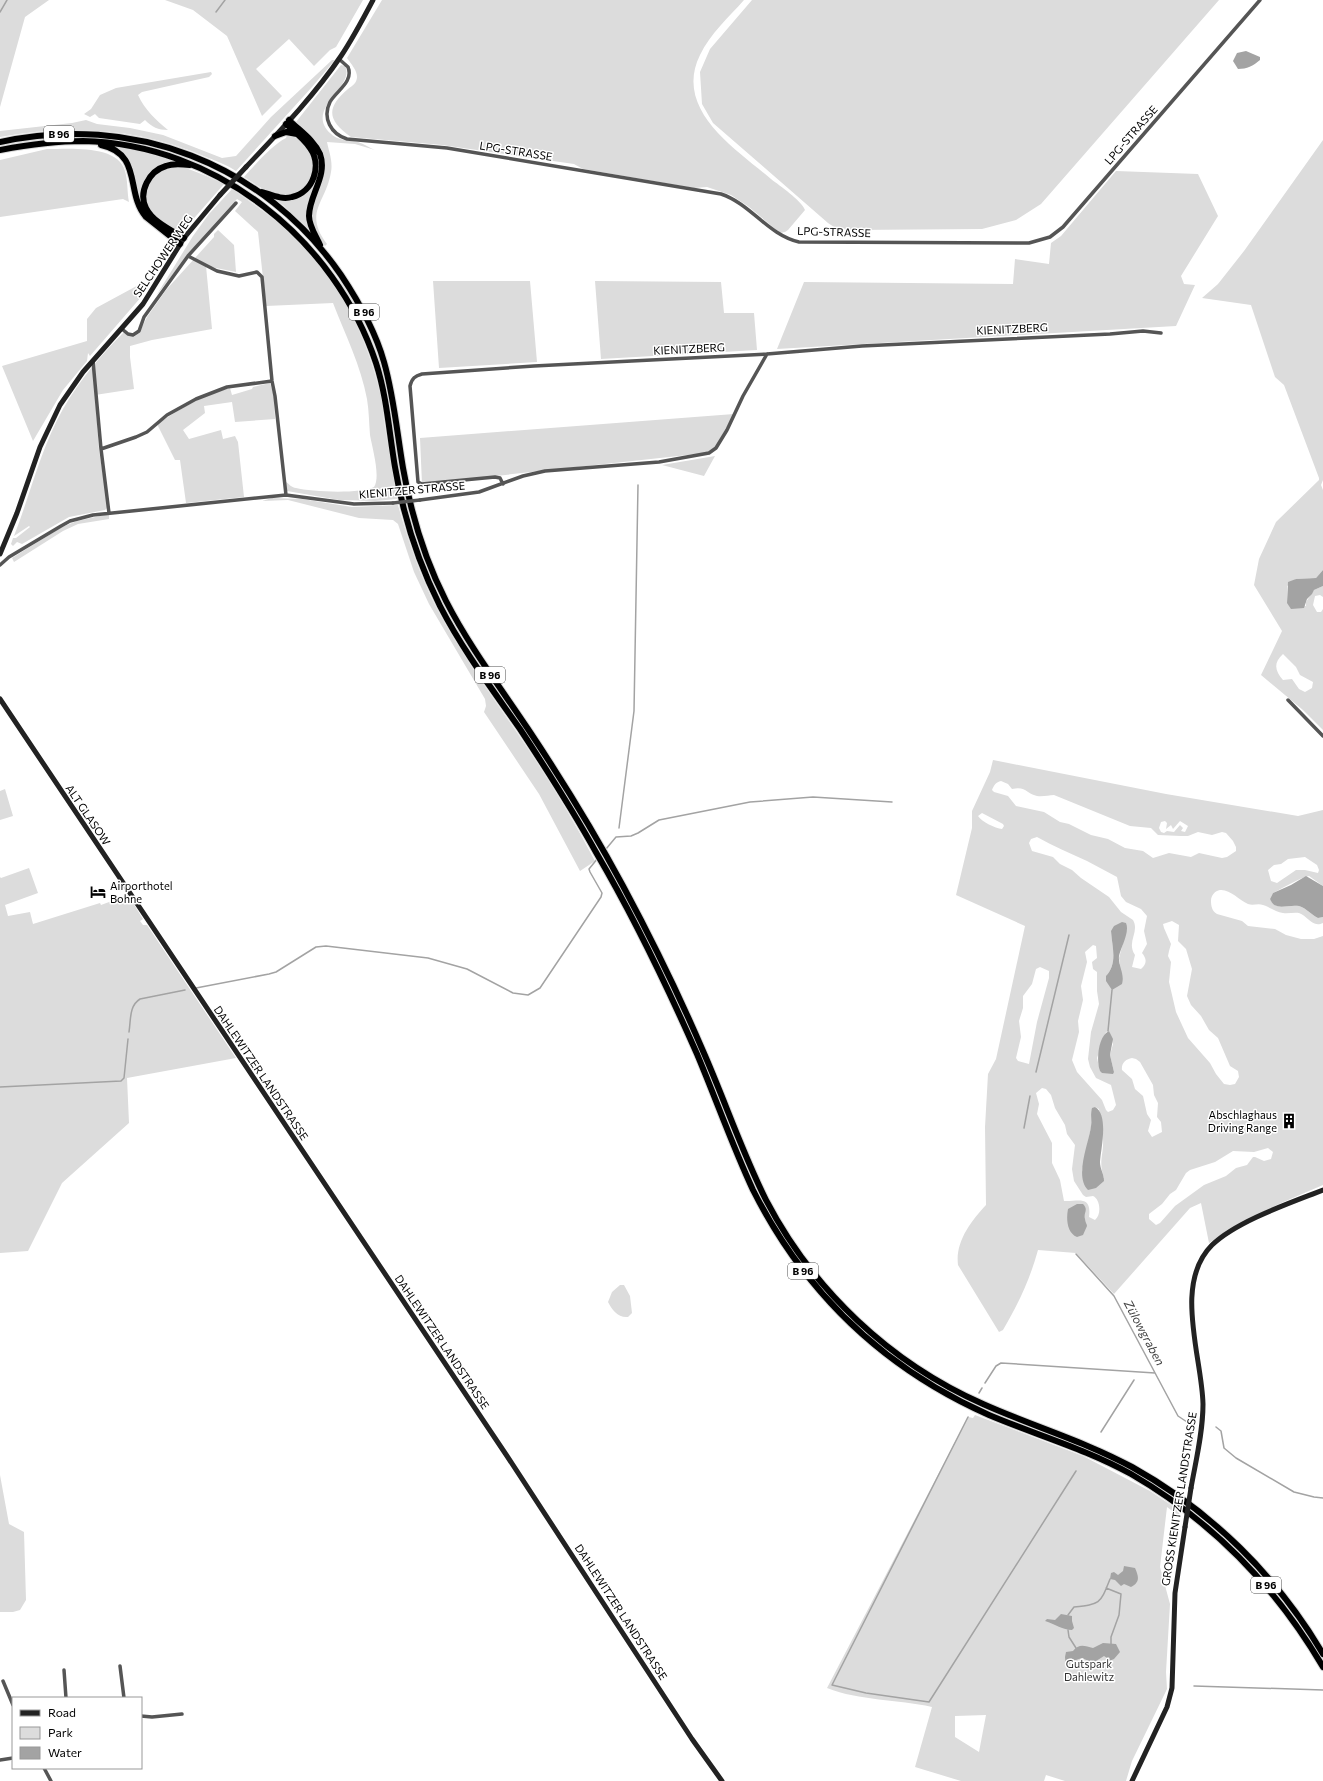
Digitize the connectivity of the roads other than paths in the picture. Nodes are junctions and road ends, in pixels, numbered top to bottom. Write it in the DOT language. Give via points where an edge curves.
graph roads {
  1 [pos="373,0"];
  2 [pos="1260,0"];
  3 [pos="339,59"];
  4 [pos="288,122"];
  5 [pos="297,134"];
  6 [pos="275,136"];
  7 [pos="80,141"];
  8 [pos="0,142"];
  9 [pos="0,150"];
  10 [pos="197,166"];
  11 [pos="256,190"];
  12 [pos="236,203"];
  13 [pos="182,241"];
  14 [pos="325,253"];
  15 [pos="188,256"];
  16 [pos="122,329"];
  17 [pos="1161,333"];
  18 [pos="767,354"];
  19 [pos="93,361"];
  20 [pos="272,380"];
  21 [pos="101,448"];
  22 [pos="503,484"];
  23 [pos="286,495"];
  24 [pos="109,513"];
  25 [pos="1,552"];
  26 [pos="9,558"];
  27 [pos="0,565"];
  28 [pos="0,699"];
  29 [pos="1288,700"];
  30 [pos="1323,736"];
  31 [pos="161,941"];
  32 [pos="1323,1190"];
  33 [pos="1323,1654"];
  34 [pos="120,1666"];
  35 [pos="1323,1667"];
  36 [pos="64,1670"];
  37 [pos="3,1681"];
  38 [pos="66,1697"];
  39 [pos="124,1697"];
  40 [pos="12,1703"];
  41 [pos="182,1714"];
  42 [pos="142,1716"];
  43 [pos="12,1758"];
  44 [pos="0,1760"];
  45 [pos="45,1769"];
  46 [pos="52,1781"];
  47 [pos="722,1781"];
  48 [pos="1132,1781"];
  1 -- 3 [label="street, SELCHOWER WEG"];
  2 -- 3 [label="street, LPG-STRASSE" via="1063,227 1050,237 1029,243 799,242 775,232 740,202 721,194 447,148 347,139 335,133 328,119 330,102 349,76 348,68"];
  3 -- 4 [label="street, SELCHOWER WEG"];
  4 -- 5 [label="highway"];
  4 -- 6 [label="street, SELCHOWER WEG"];
  4 -- 14 [label="highway" via="310,140 322,162 309,217"];
  5 -- 6 [label="highway" via="286,132"];
  5 -- 11 [label="highway" via="315,158 315,172 310,184 292,197 280,198"];
  6 -- 13 [label="street, SELCHOWER WEG, bridge" via="220,195"];
  7 -- 9 [label="highway, B 96"];
  7 -- 10 [label="highway, B 96" via="134,147"];
  7 -- 13 [label="highway" via="108,147 122,156 131,168 141,212"];
  8 -- 11 [label="highway, B 96" via="73,134 135,139 203,159"];
  10 -- 13 [label="highway" via="178,164 162,167 150,177 144,189 144,200 151,215"];
  10 -- 35 [label="highway, B 96" via="242,191 276,216 313,251 346,297 377,365 403,504 427,578 457,636 556,784 603,864 670,994 759,1202 788,1250 844,1318 906,1370 941,1391 992,1416 1107,1462 1151,1486 1183,1508 1256,1574 1296,1625"];
  11 -- 14 [label="highway, B 96" via="284,212"];
  12 -- 15 [label="street, SELCHOWER WEG"];
  13 -- 16 [label="street, SELCHOWER WEG" via="151,293"];
  14 -- 33 [label="highway, B 96" via="360,304 379,349 392,394 402,466 412,512 446,602 608,858 676,990 752,1171 767,1202 795,1248 848,1312 918,1369 944,1385 997,1410 1114,1457 1184,1500 1218,1527 1261,1568 1283,1595"];
  15 -- 16 [label="street, SELCHOWER WEG" via="144,317 139,330 133,335"];
  15 -- 20 [label="street, SELCHOWER WEG" via="217,271 239,276 258,272 260,274"];
  16 -- 19 [label="street, SELCHOWER WEG"];
  17 -- 18 [label="street, KIENITZBERG" via="1143,331 1011,338"];
  18 -- 22 [label="street, KIENITZER STRASSE" via="727,430 716,448 709,453 659,462 545,471"];
  18 -- 22 [label="street, KIENITZBERG" via="534,366 415,376 410,386 418,482 422,484 491,477 500,478"];
  19 -- 21 [label="street"];
  19 -- 25 [label="street, SELCHOWER WEG" via="67,394 49,427"];
  20 -- 21 [label="street" via="227,387 183,405 136,438"];
  20 -- 23 [label="street, SELCHOWER WEG"];
  21 -- 24 [label="street"];
  22 -- 23 [label="street, KIENITZER STRASSE, bridge" via="471,494 393,503 354,504"];
  23 -- 24 [label="street, KIENITZER STRASSE"];
  24 -- 26 [label="street, KIENITZER STRASSE" via="70,521"];
  25 -- 26 [label="street"];
  26 -- 27 [label="street, KIENITZER STRASSE"];
  28 -- 31 [label="street, ALT GLASOW"];
  29 -- 30 [label="street"];
  31 -- 47 [label="street, DAHLEWITZER LANDSTRASSE"];
  32 -- 48 [label="street, GROSS KIENITZER LANDSTRASSE, bridge" via="1270,1211 1231,1232 1212,1246 1199,1264 1194,1280 1192,1320 1203,1410 1175,1593 1172,1688 1167,1707"];
  34 -- 39 [label="street"];
  36 -- 38 [label="street"];
  37 -- 40 [label="street"];
  41 -- 42 [label="street"];
  43 -- 44 [label="street"];
  45 -- 46 [label="street"];
}
